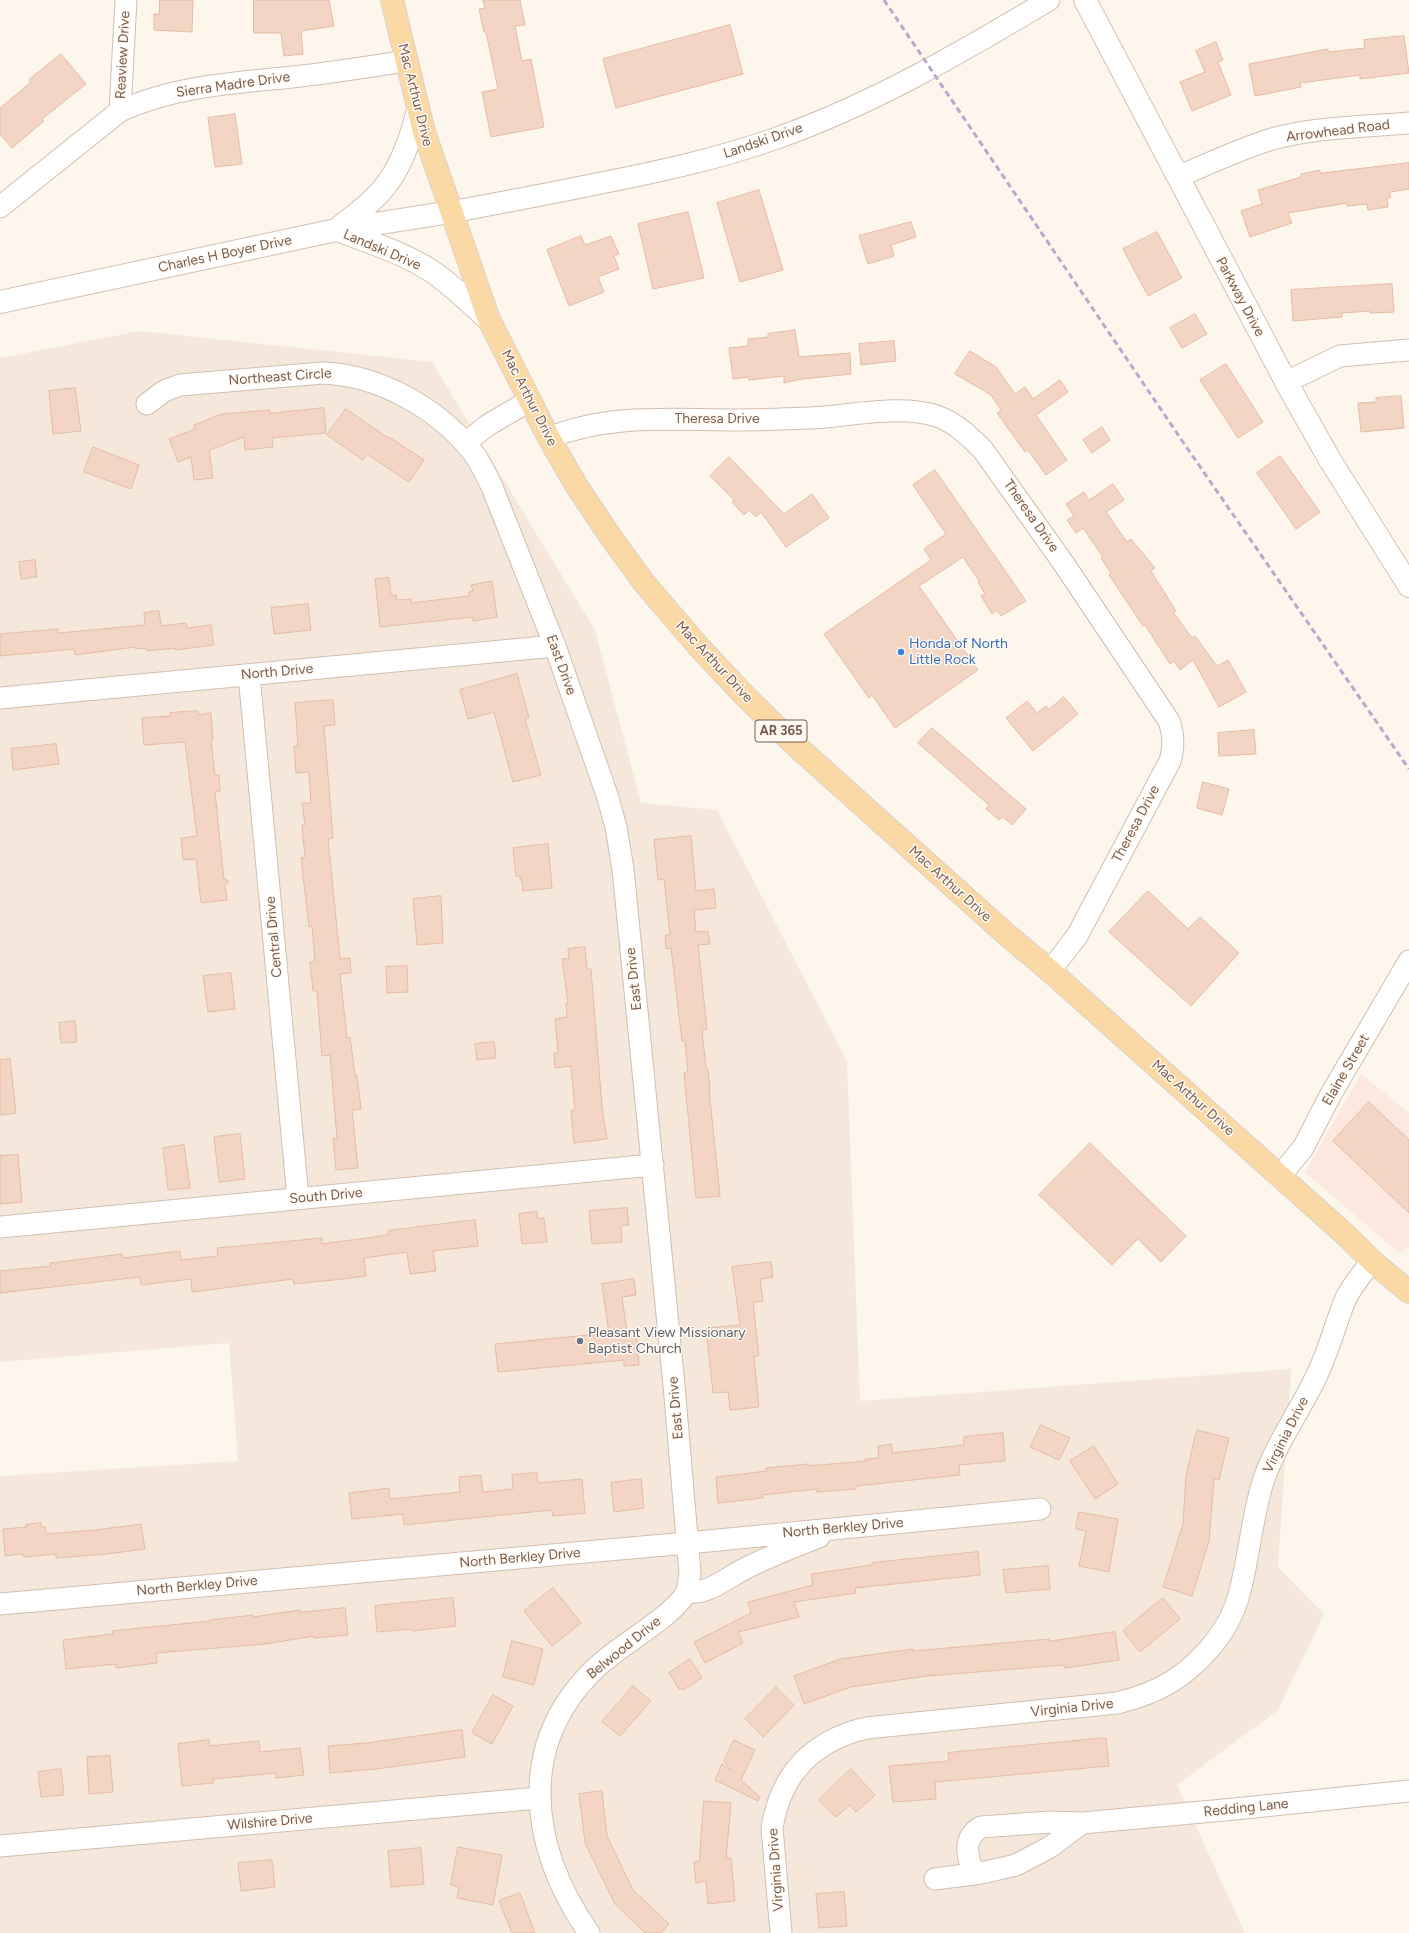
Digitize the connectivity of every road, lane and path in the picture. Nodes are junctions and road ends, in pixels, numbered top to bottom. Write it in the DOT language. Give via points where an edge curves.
graph roads {
  1 [pos="126,0"];
  2 [pos="392,0"];
  3 [pos="1049,0"];
  4 [pos="1085,0"];
  5 [pos="406,61"];
  6 [pos="120,110"];
  7 [pos="418,110"];
  8 [pos="1409,123"];
  9 [pos="1178,177"];
  10 [pos="0,207"];
  11 [pos="451,212"];
  12 [pos="336,230"];
  13 [pos="0,302"];
  14 [pos="489,320"];
  15 [pos="1409,350"];
  16 [pos="1286,382"];
  17 [pos="529,401"];
  18 [pos="147,404"];
  19 [pos="549,438"];
  20 [pos="465,443"];
  21 [pos="1409,586"];
  22 [pos="555,646"];
  23 [pos="250,675"];
  24 [pos="0,698"];
  25 [pos="1409,961"];
  26 [pos="1050,971"];
  27 [pos="653,1165"];
  28 [pos="1280,1176"];
  29 [pos="298,1198"];
  30 [pos="0,1227"];
  31 [pos="1372,1261"];
  32 [pos="1409,1292"];
  33 [pos="1040,1509"];
  34 [pos="846,1527"];
  35 [pos="687,1543"];
  36 [pos="687,1592"];
  37 [pos="0,1604"];
  38 [pos="1409,1791"];
  39 [pos="539,1798"];
  40 [pos="1082,1823"];
  41 [pos="0,1846"];
  42 [pos="974,1874"];
  43 [pos="935,1880"];
  44 [pos="589,1933"];
  45 [pos="781,1933"];
  1 -- 6 [label="street, Reaview Drive"];
  2 -- 5 [label="main road, Mac Arthur Drive / AR 365"];
  3 -- 11 [label="street, Landski Drive" via="874,98 776,138 659,172"];
  4 -- 9 [label="street, Parkway Drive"];
  5 -- 6 [label="street, Sierra Madre Drive" via="339,72 196,88"];
  5 -- 7 [label="main road, Mac Arthur Drive / AR 365"];
  6 -- 10 [label="street, Sierra Madre Drive"];
  7 -- 11 [label="main road, Mac Arthur Drive / AR 365"];
  7 -- 12 [label="street, Landski Drive" via="406,150 389,182"];
  8 -- 9 [label="street, Arrowhead Road" via="1304,133 1272,139"];
  9 -- 16 [label="street, Parkway Drive"];
  11 -- 12 [label="street, Charles H Boyer Drive"];
  11 -- 14 [label="main road, Mac Arthur Drive / AR 365"];
  12 -- 13 [label="street, Charles H Boyer Drive"];
  12 -- 14 [label="street, Landski Drive" via="416,262 444,281"];
  14 -- 17 [label="main road, Mac Arthur Drive / AR 365"];
  15 -- 16 [label="street" via="1340,356"];
  16 -- 21 [label="street, Parkway Drive" via="1330,460"];
  17 -- 19 [label="main road, Mac Arthur Drive / AR 365"];
  17 -- 20 [label="street" via="488,425"];
  18 -- 20 [label="street, Northeast Circle" via="164,391 180,385 340,373 382,384 397,392 429,412"];
  19 -- 26 [label="main road, Mac Arthur Drive / AR 365" via="576,485 645,584 713,662 793,743"];
  19 -- 26 [label="street, Theresa Drive" via="581,427 620,421 671,418 812,418 897,411 937,416 967,434 983,450 1064,564 1169,721 1174,746 1170,761 1077,936"];
  20 -- 22 [label="street, East Drive" via="482,465 492,487"];
  22 -- 23 [label="street, North Drive"];
  22 -- 27 [label="street, East Drive" via="616,826 623,869"];
  23 -- 24 [label="street, North Drive"];
  23 -- 29 [label="street, Central Drive"];
  25 -- 28 [label="street, Elaine Street" via="1331,1094 1303,1148"];
  26 -- 28 [label="main road, Mac Arthur Drive / AR 365"];
  27 -- 29 [label="street, South Drive"];
  27 -- 35 [label="street, East Drive"];
  28 -- 31 [label="main road, Mac Arthur Drive / AR 365"];
  29 -- 30 [label="street, South Drive"];
  31 -- 32 [label="main road, Mac Arthur Drive / AR 365"];
  31 -- 45 [label="street, Virginia Drive" via="1346,1298 1316,1377 1268,1469 1255,1510 1240,1593 1225,1626 1208,1650 1172,1681 1152,1692 1117,1704 866,1728 848,1732 816,1749 799,1765 786,1784 775,1811 772,1828"];
  33 -- 34 [label="street, North Berkley Drive"];
  34 -- 35 [label="street, North Berkley Drive"];
  34 -- 36 [label="street" via="781,1552 710,1588"];
  35 -- 36 [label="street" via="690,1573"];
  35 -- 37 [label="street, North Berkley Drive"];
  36 -- 39 [label="street, Belwood Drive" via="674,1608 610,1656 579,1686 563,1709 550,1737 542,1767"];
  38 -- 40 [label="street, Redding Lane"];
  39 -- 41 [label="street, Wilshire Drive"];
  39 -- 44 [label="street, Belwood Drive" via="543,1833 553,1867 573,1910"];
  40 -- 42 [label="street" via="1038,1855 1016,1865"];
  40 -- 42 [label="street, Redding Lane" via="1050,1822 981,1827 974,1831 967,1853"];
  42 -- 43 [label="street"];
}
